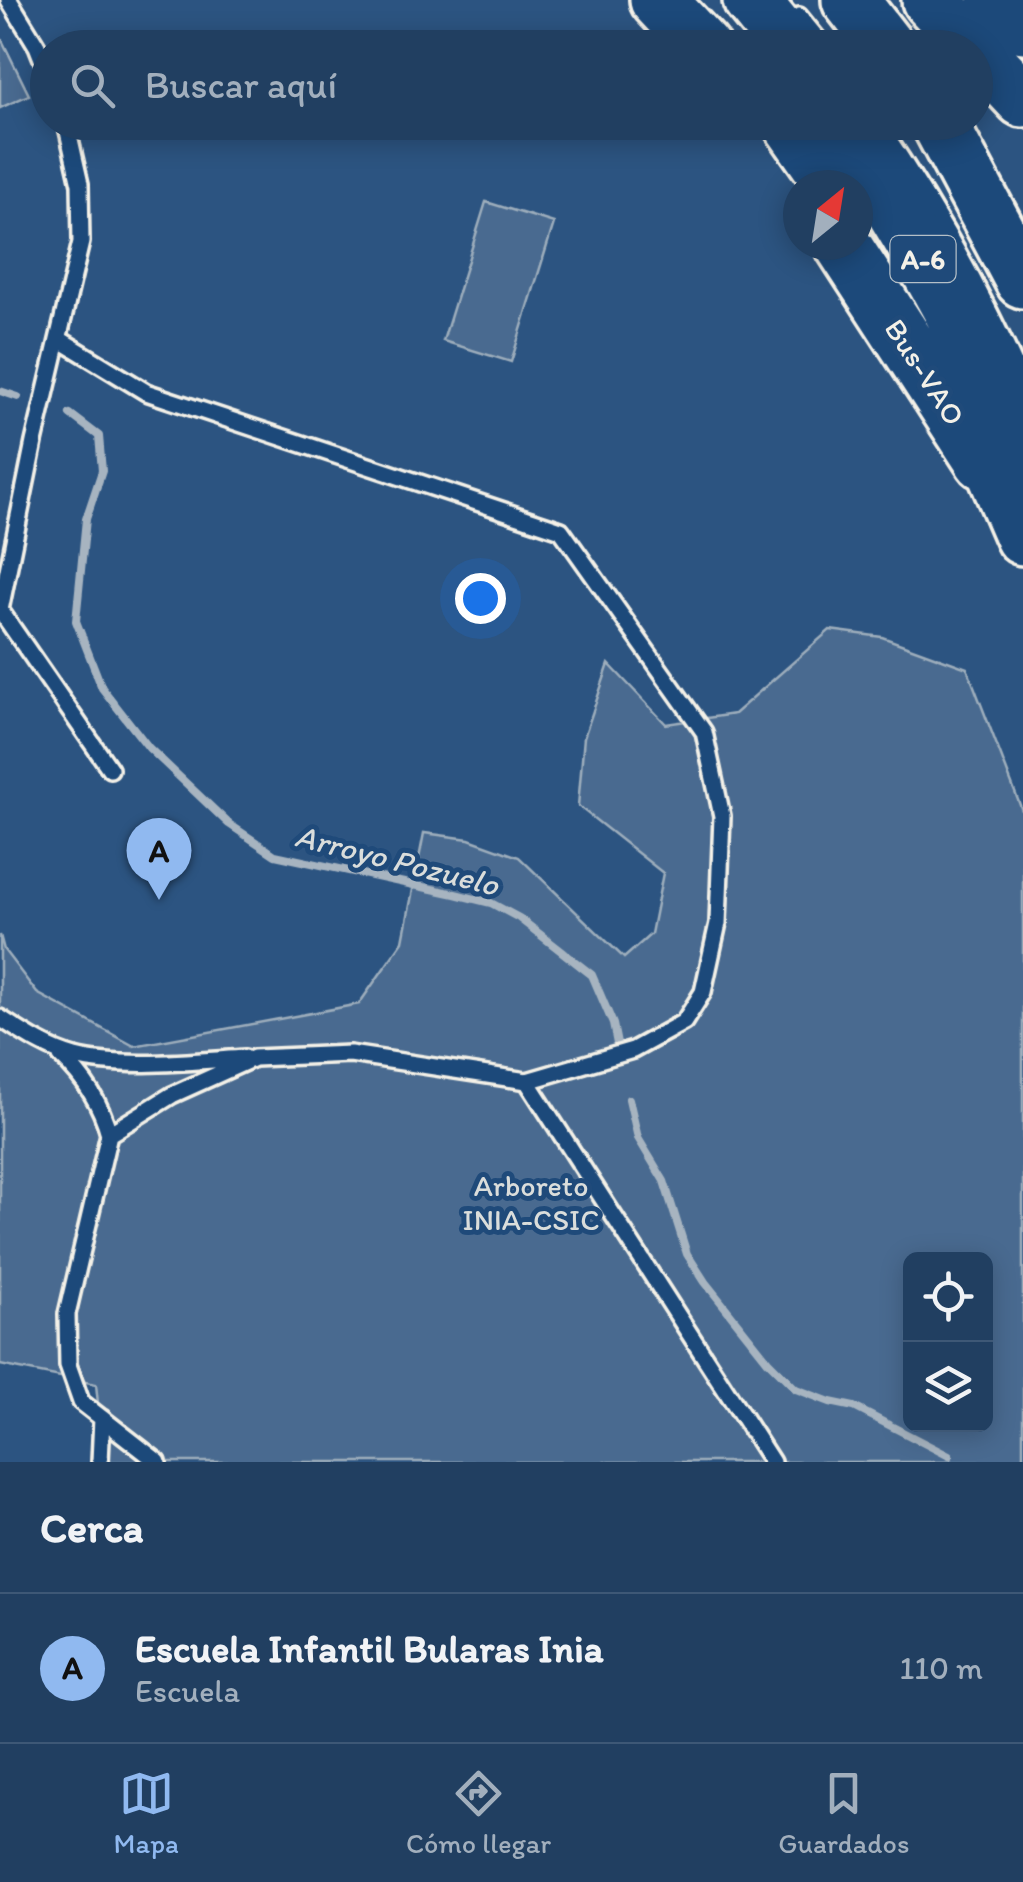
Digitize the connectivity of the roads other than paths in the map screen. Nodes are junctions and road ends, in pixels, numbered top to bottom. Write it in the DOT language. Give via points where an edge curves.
graph roads {
  1 [pos="9,0"];
  2 [pos="658,0"];
  3 [pos="699,0"];
  4 [pos="751,0"];
  5 [pos="784,0"];
  6 [pos="850,0"];
  7 [pos="930,0"];
  8 [pos="996,0"];
  9 [pos="1023,24"];
  10 [pos="686,30"];
  11 [pos="722,30"];
  12 [pos="775,30"];
  13 [pos="810,30"];
  14 [pos="872,30"];
  15 [pos="958,30"];
  16 [pos="30,34"];
  17 [pos="993,68"];
  18 [pos="1023,100"];
  19 [pos="70,140"];
  20 [pos="772,140"];
  21 [pos="803,140"];
  22 [pos="851,140"];
  23 [pos="889,140"];
  24 [pos="950,140"];
  25 [pos="950,140"];
  26 [pos="792,170"];
  27 [pos="824,170"];
  28 [pos="1012,226"];
  29 [pos="873,246"];
  30 [pos="853,260"];
  31 [pos="1023,280"];
  32 [pos="59,339"];
  33 [pos="1011,392"];
  34 [pos="1019,502"];
  35 [pos="0,611"];
  36 [pos="110,769"];
  37 [pos="0,1018"];
  38 [pos="54,1050"];
  39 [pos="254,1058"];
  40 [pos="527,1081"];
  41 [pos="109,1134"];
  42 [pos="102,1418"];
  43 [pos="100,1462"];
  44 [pos="158,1462"];
  45 [pos="772,1462"];
  1 -- 16 [label="lane"];
  2 -- 10 [label="highway"];
  3 -- 11 [label="highway"];
  4 -- 12 [label="highway"];
  5 -- 13 [label="lane"];
  6 -- 14 [label="highway"];
  7 -- 15 [label="highway"];
  8 -- 9 [label="highway"];
  17 -- 18 [label="highway"];
  19 -- 32 [label="lane" via="80,184 81,242"];
  20 -- 26 [label="highway"];
  21 -- 27 [label="highway"];
  22 -- 33 [label="highway, Bus-VAO / A-6"];
  23 -- 33 [label="lane" via="1007,347"];
  24 -- 28 [label="lane"];
  25 -- 31 [label="highway, A-6"];
  29 -- 34 [label="highway, A-6"];
  30 -- 34 [label="highway, Bus-VAO / A-6"];
  32 -- 35 [label="lane"];
  32 -- 40 [label="lane" via="146,392 561,530 704,732 722,816 718,923 702,992 684,1022 633,1050"];
  33 -- 34 [label="highway, A-6"];
  35 -- 36 [label="lane"];
  37 -- 38 [label="lane"];
  38 -- 39 [label="lane" via="78,1058 154,1062"];
  38 -- 41 [label="lane" via="81,1076"];
  39 -- 40 [label="lane" via="350,1054"];
  39 -- 41 [label="lane" via="172,1095"];
  40 -- 45 [label="lane"];
  41 -- 42 [label="lane" via="67,1314 68,1366 82,1402"];
  42 -- 43 [label="lane"];
  42 -- 44 [label="lane"];
}
